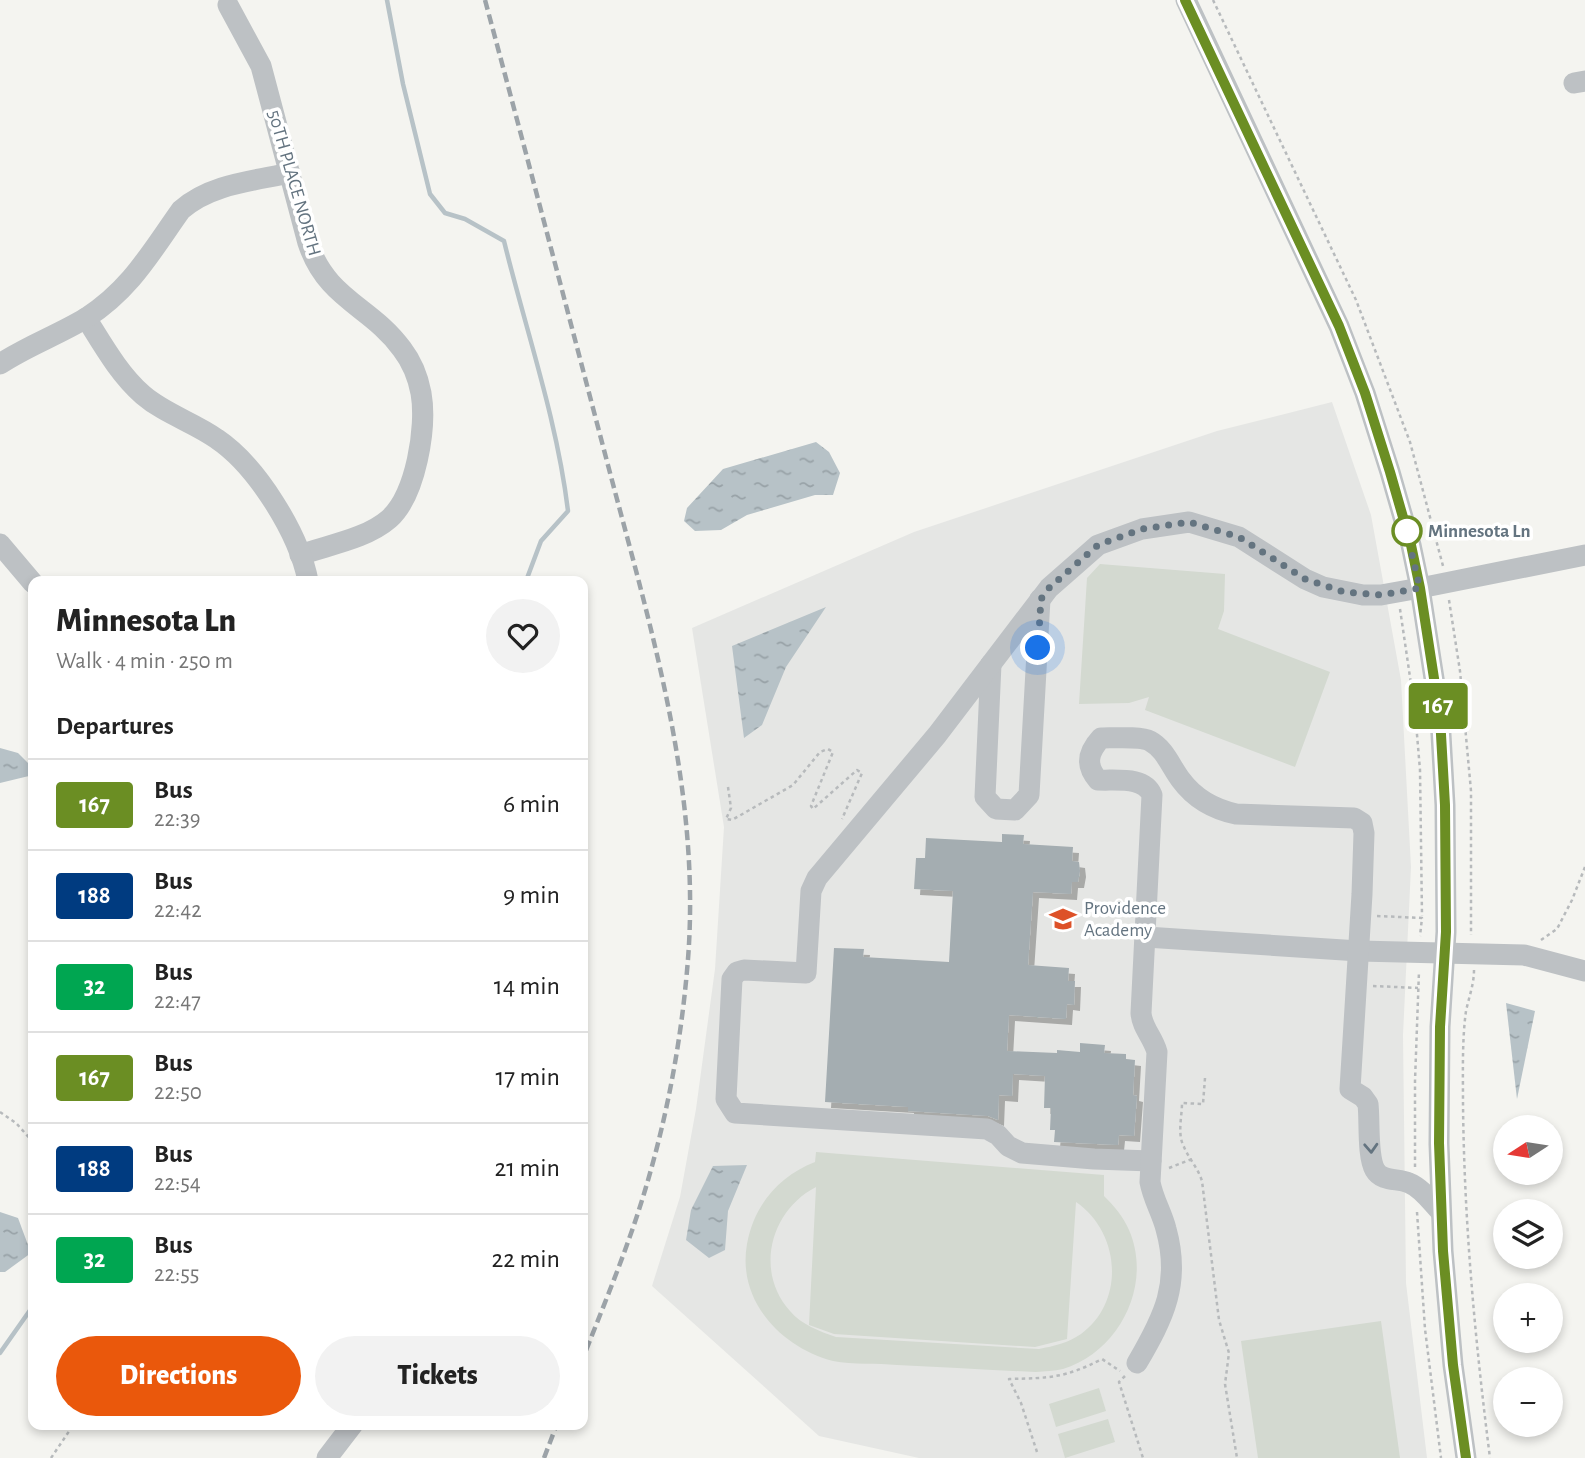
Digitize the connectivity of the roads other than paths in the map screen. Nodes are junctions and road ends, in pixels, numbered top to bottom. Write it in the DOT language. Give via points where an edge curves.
graph roads {
  1 [pos="1185,0"];
  2 [pos="228,5"];
  3 [pos="290,173"];
  4 [pos="86,318"];
  5 [pos="0,364"];
  6 [pos="0,544"];
  7 [pos="300,555"];
  8 [pos="1585,555"];
  9 [pos="306,576"];
  10 [pos="28,577"];
  11 [pos="1420,588"];
  12 [pos="1041,599"];
  13 [pos="991,664"];
  14 [pos="1169,760"];
  15 [pos="1149,788"];
  16 [pos="1146,937"];
  17 [pos="1359,951"];
  18 [pos="1445,953"];
  19 [pos="1585,971"];
  20 [pos="1151,1166"];
  21 [pos="1441,1212"];
  22 [pos="1132,1369"];
  23 [pos="348,1430"];
  24 [pos="327,1458"];
  25 [pos="1466,1458"];
  1 -- 11 [label="street" via="1339,326 1390,472"];
  2 -- 3 [label="street, 50TH PLACE NORTH" via="261,66"];
  3 -- 4 [label="street" via="209,192 190,202 133,278"];
  3 -- 7 [label="street, 50TH PLACE NORTH" via="317,267 331,286 403,349 415,372 422,409 412,482 397,510 372,530"];
  4 -- 5 [label="street"];
  4 -- 7 [label="street" via="121,372 144,396 216,438 253,471"];
  6 -- 10 [label="street"];
  7 -- 9 [label="street"];
  8 -- 11 [label="street"];
  11 -- 12 [label="street" via="1363,595 1324,587 1239,537 1189,522 1142,529 1098,545"];
  11 -- 18 [label="street" via="1440,717"];
  12 -- 13 [label="street"];
  12 -- 13 [label="street" via="1029,795 1015,810 996,808 985,797"];
  13 -- 20 [label="street" via="817,878 811,891 806,973 744,970 732,979 726,1099 735,1113 987,1129 1022,1153"];
  14 -- 15 [label="street"];
  14 -- 15 [label="street" via="1148,739 1101,738 1094,745 1089,764 1098,780 1142,783"];
  14 -- 17 [label="street" via="1193,793 1220,811 1362,822"];
  15 -- 16 [label="street"];
  16 -- 17 [label="street"];
  16 -- 20 [label="street" via="1141,1013 1157,1052"];
  17 -- 18 [label="street"];
  17 -- 21 [label="street, one-way" via="1350,1090 1368,1104 1375,1171 1408,1182"];
  18 -- 19 [label="street" via="1524,955"];
  18 -- 21 [label="street" via="1440,1040"];
  20 -- 22 [label="street" via="1152,1195 1165,1224 1172,1267 1163,1318"];
  21 -- 25 [label="street" via="1453,1365"];
  23 -- 24 [label="street"];
}
